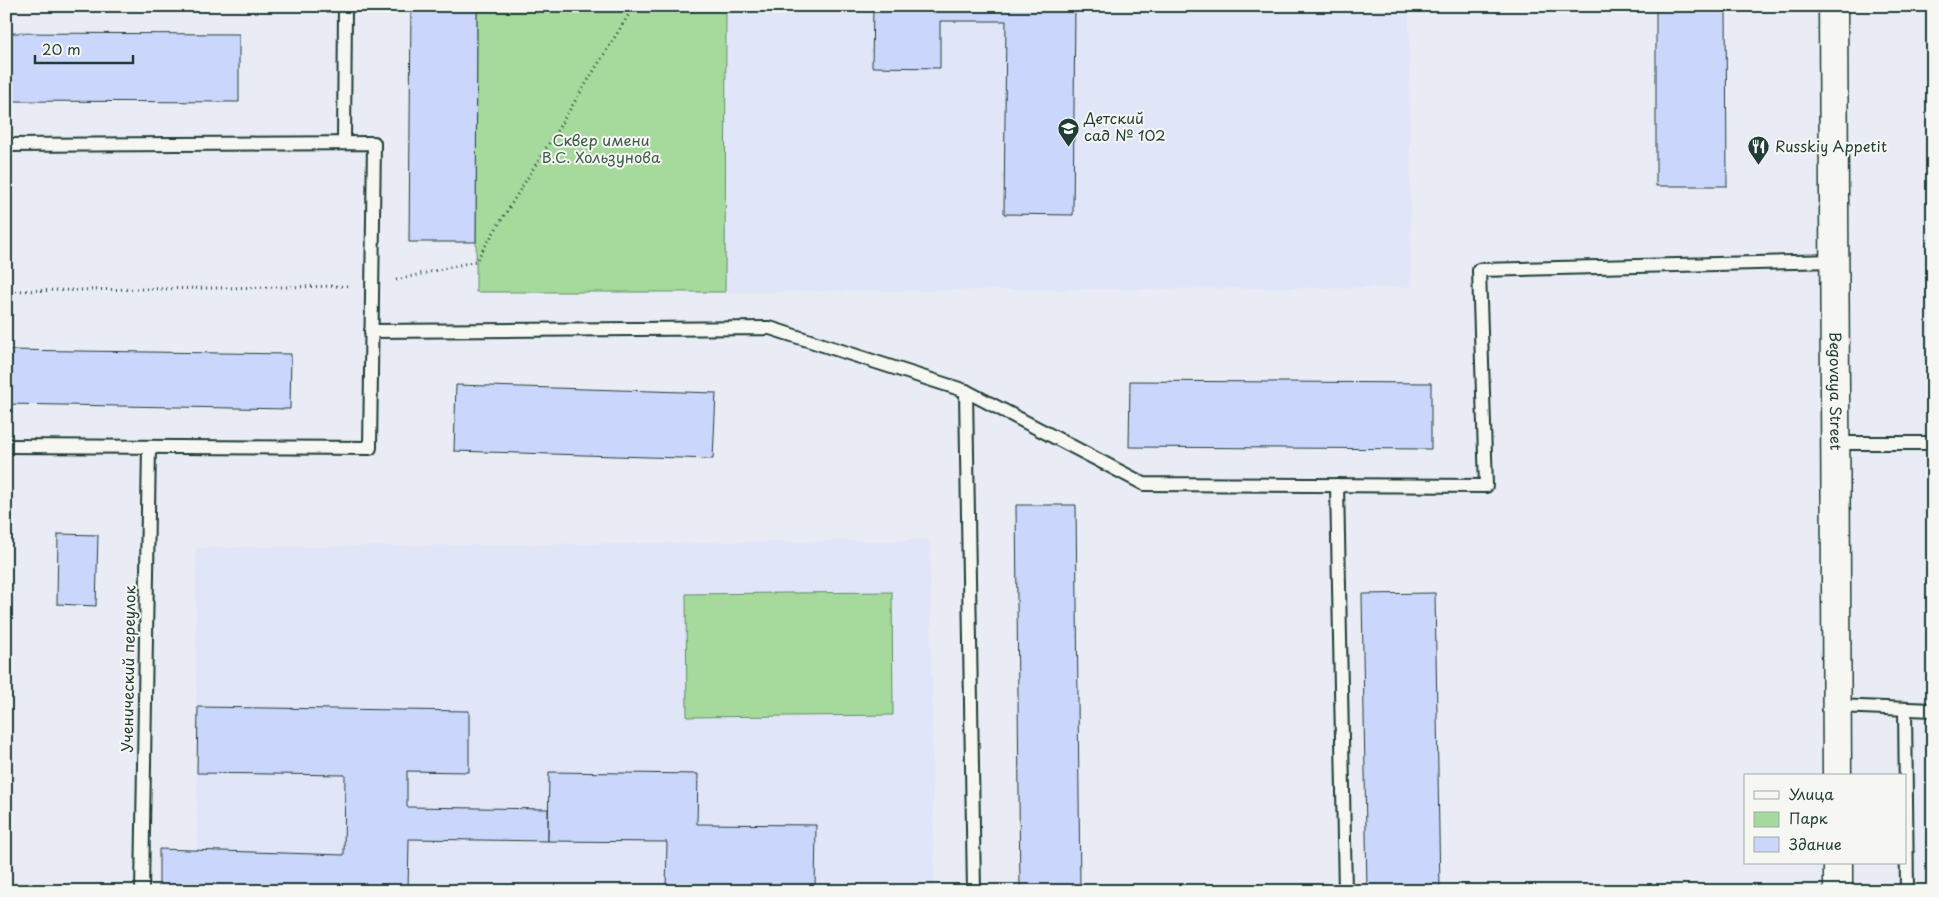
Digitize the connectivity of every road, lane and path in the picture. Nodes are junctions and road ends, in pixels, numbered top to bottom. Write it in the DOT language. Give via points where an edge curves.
graph roads {
  1 [pos="345,6"];
  2 [pos="634,6"];
  3 [pos="1833,6"];
  4 [pos="344,143"];
  5 [pos="6,145"];
  6 [pos="1835,261"];
  7 [pos="372,285"];
  8 [pos="6,291"];
  9 [pos="372,331"];
  10 [pos="966,391"];
  11 [pos="1933,442"];
  12 [pos="1835,443"];
  13 [pos="6,446"];
  14 [pos="149,447"];
  15 [pos="1337,485"];
  16 [pos="1837,706"];
  17 [pos="1905,709"];
  18 [pos="1933,710"];
  19 [pos="1837,774"];
  20 [pos="1838,864"];
  21 [pos="142,891"];
  22 [pos="974,891"];
  23 [pos="1346,891"];
  24 [pos="1838,891"];
  25 [pos="1908,891"];
  1 -- 4 [label="lane"];
  2 -- 7 [label="path" via="476,261"];
  3 -- 6 [label="street, Begovaya Street"];
  4 -- 5 [label="lane"];
  4 -- 7 [label="lane" via="374,143"];
  6 -- 12 [label="street, Begovaya Street"];
  6 -- 15 [label="lane" via="1479,270 1486,486"];
  7 -- 8 [label="path"];
  7 -- 9 [label="lane"];
  9 -- 10 [label="lane" via="770,328"];
  9 -- 14 [label="lane" via="370,448"];
  10 -- 15 [label="lane" via="1144,484"];
  10 -- 22 [label="lane"];
  11 -- 12 [label="lane"];
  12 -- 16 [label="street, Begovaya Street"];
  13 -- 14 [label="lane"];
  14 -- 21 [label="lane, Ученический переулок"];
  15 -- 23 [label="lane"];
  16 -- 17 [label="lane"];
  16 -- 19 [label="street, Begovaya Street"];
  17 -- 18 [label="lane"];
  17 -- 25 [label="lane"];
  20 -- 24 [label="street"];
}
